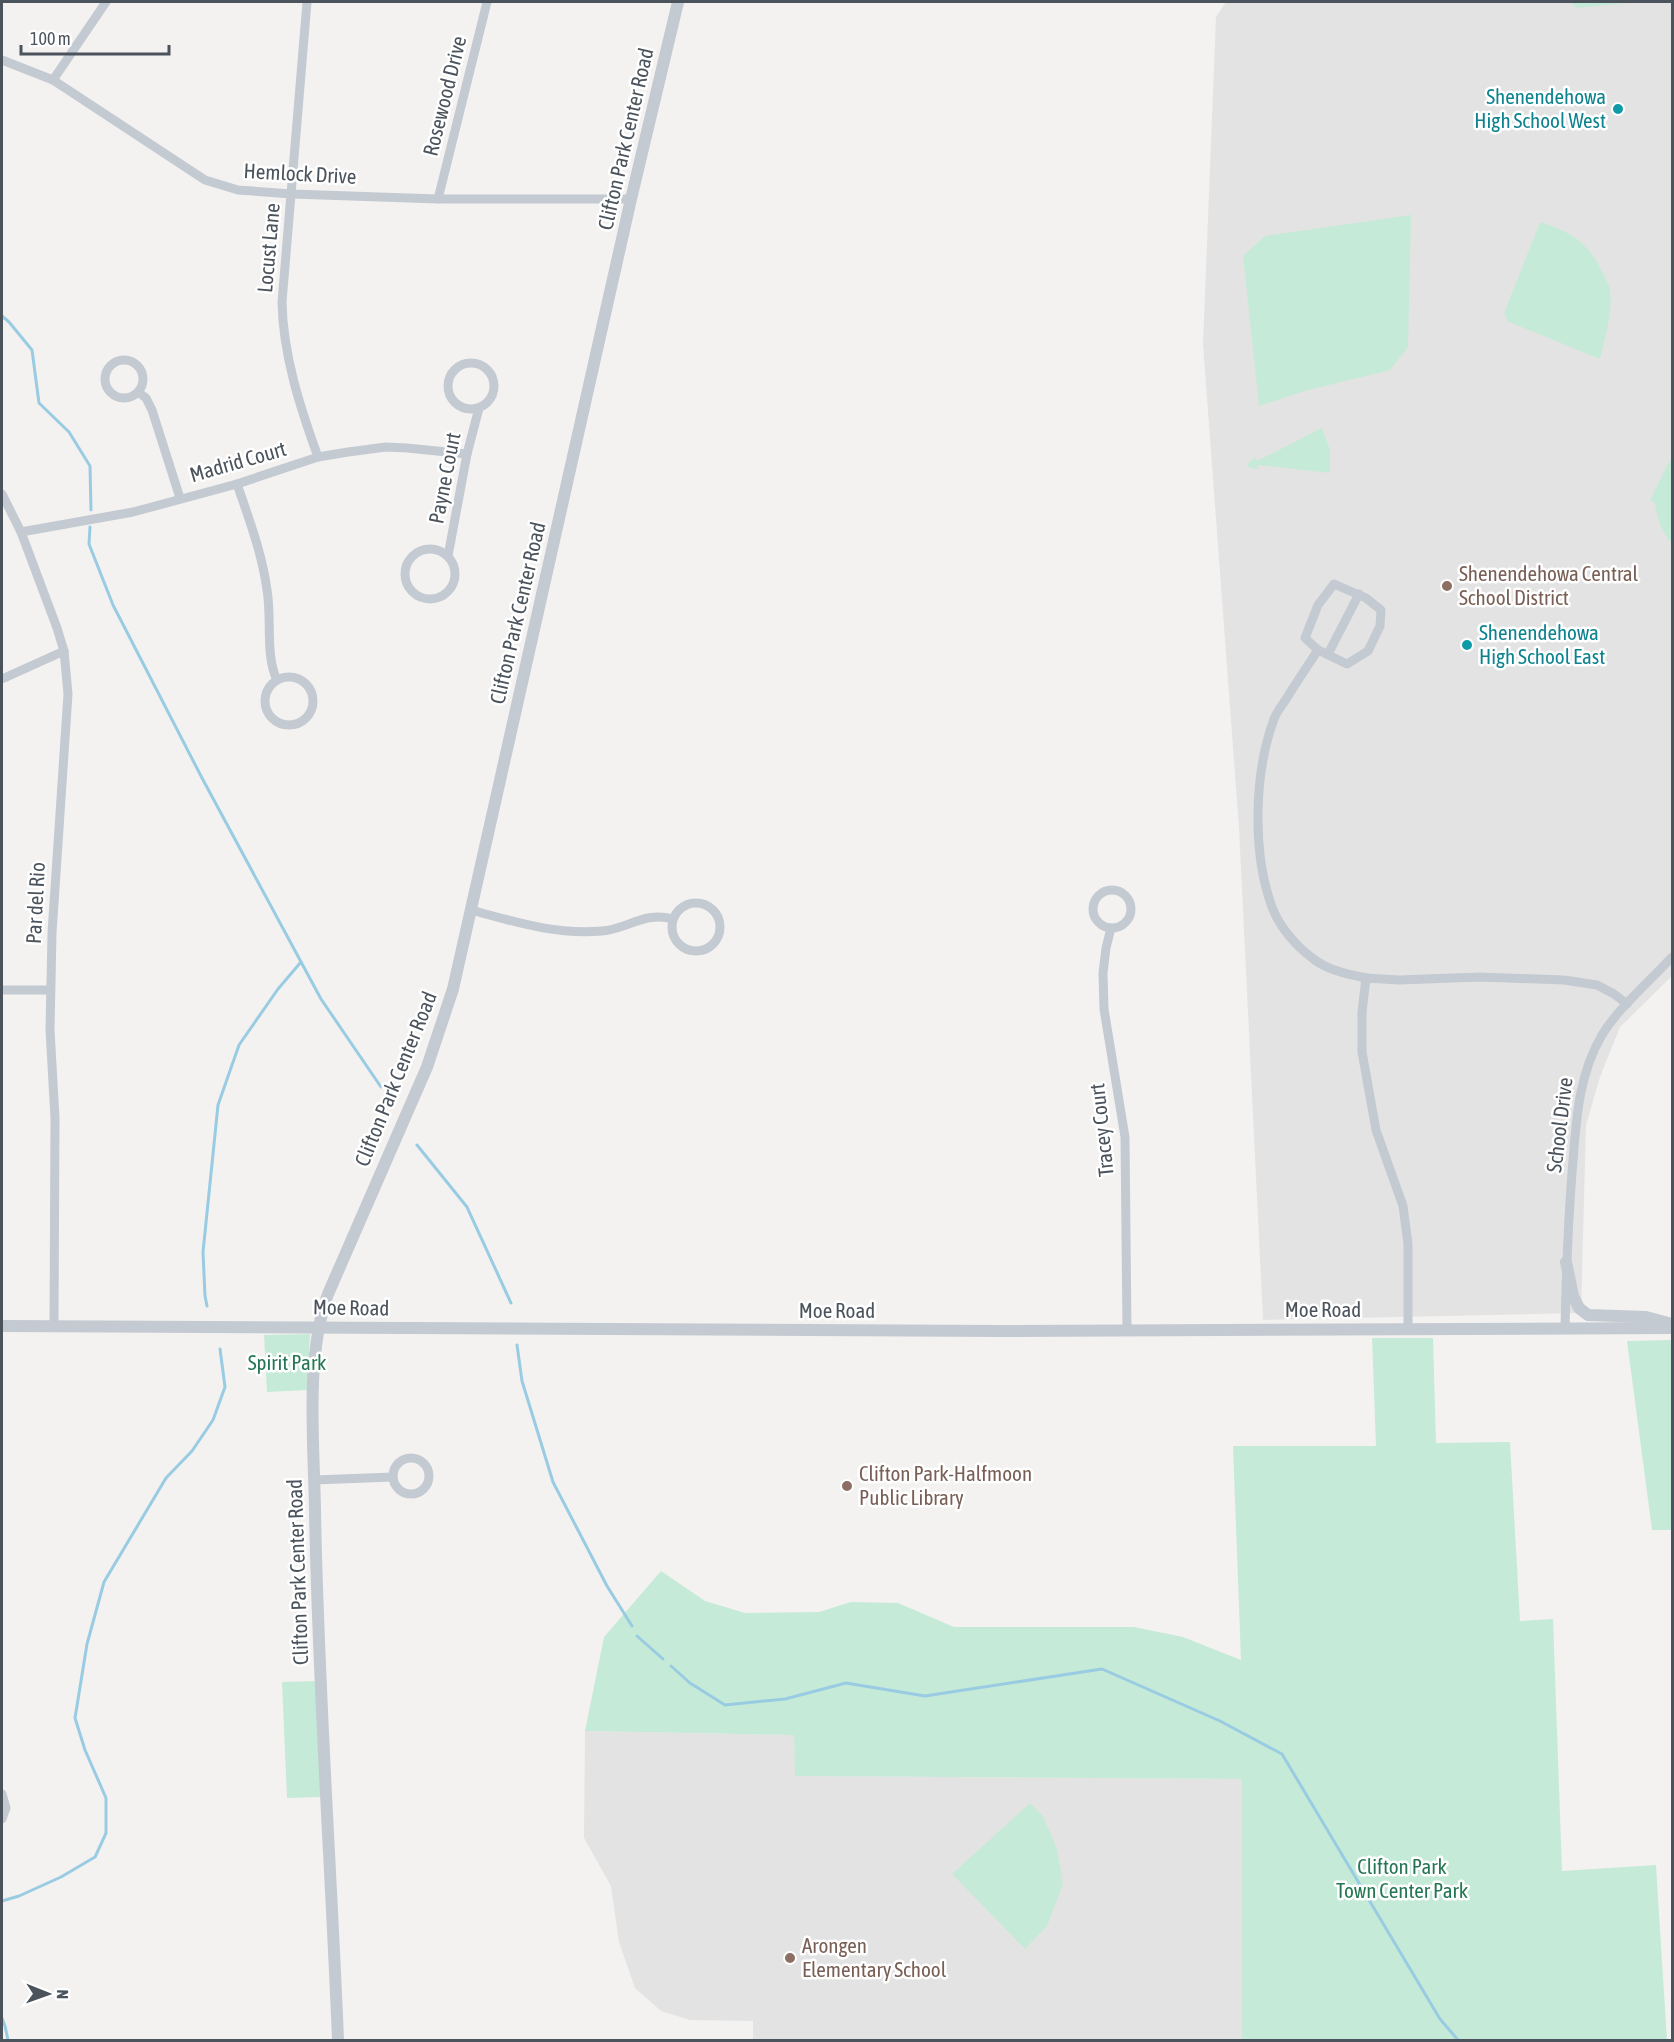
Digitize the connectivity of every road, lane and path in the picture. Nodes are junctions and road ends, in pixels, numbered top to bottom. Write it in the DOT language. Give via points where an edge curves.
graph roads {
  1 [pos="106,2"];
  2 [pos="307,2"];
  3 [pos="486,2"];
  4 [pos="678,2"];
  5 [pos="2,60"];
  6 [pos="52,80"];
  7 [pos="292,194"];
  8 [pos="438,199"];
  9 [pos="631,199"];
  10 [pos="138,392"];
  11 [pos="478,408"];
  12 [pos="466,454"];
  13 [pos="318,457"];
  14 [pos="237,484"];
  15 [pos="2,494"];
  16 [pos="180,498"];
  17 [pos="21,532"];
  18 [pos="448,556"];
  19 [pos="1359,594"];
  20 [pos="1318,650"];
  21 [pos="64,651"];
  22 [pos="1328,654"];
  23 [pos="2,679"];
  24 [pos="277,680"];
  25 [pos="471,910"];
  26 [pos="673,919"];
  27 [pos="1112,928"];
  28 [pos="1672,957"];
  29 [pos="1366,978"];
  30 [pos="2,990"];
  31 [pos="51,990"];
  32 [pos="1627,1004"];
  33 [pos="1566,1262"];
  34 [pos="54,1326"];
  35 [pos="1672,1326"];
  36 [pos="318,1327"];
  37 [pos="2,1328"];
  38 [pos="1407,1329"];
  39 [pos="1564,1329"];
  40 [pos="1127,1330"];
  41 [pos="393,1477"];
  42 [pos="314,1480"];
  43 [pos="2,1794"];
  44 [pos="2,1819"];
  45 [pos="338,2040"];
  1 -- 6 [label="street"];
  2 -- 7 [label="street, Locust Lane"];
  3 -- 8 [label="street, Rosewood Drive"];
  4 -- 9 [label="street, Clifton Park Center Road"];
  5 -- 6 [label="street, Hemlock Drive"];
  6 -- 7 [label="street, Hemlock Drive" via="205,180 238,190"];
  7 -- 8 [label="street, Hemlock Drive"];
  7 -- 13 [label="street, Locust Lane" via="282,323 302,410"];
  8 -- 9 [label="street, Hemlock Drive"];
  9 -- 25 [label="street, Clifton Park Center Road"];
  10 -- 10 [label="street" via="144,381 136,364 125,359 109,367 105,384 112,394 123,398"];
  10 -- 16 [label="street" via="147,398 152,410"];
  11 -- 11 [label="street, Payne Court" via="491,396 492,378 481,365 464,364 450,376 449,394 461,407"];
  11 -- 12 [label="street, Payne Court"];
  12 -- 13 [label="street, Madrid Court" via="386,447"];
  12 -- 18 [label="street, Payne Court"];
  13 -- 14 [label="street, Madrid Court"];
  14 -- 16 [label="street, Madrid Court"];
  14 -- 24 [label="street" via="261,556 268,591 272,668"];
  15 -- 17 [label="street, Par del Rio"];
  16 -- 17 [label="street, Madrid Court" via="133,512"];
  17 -- 21 [label="street, Par del Rio"];
  18 -- 18 [label="street, Payne Court" via="432,549 410,558 405,575 412,591 429,598 445,593 454,578 454,566"];
  19 -- 20 [label="street" via="1334,584 1318,605 1305,638"];
  19 -- 22 [label="street"];
  19 -- 22 [label="street" via="1381,610 1380,626 1368,651 1347,664"];
  20 -- 22 [label="street"];
  20 -- 29 [label="street" via="1274,717 1261,770 1263,871 1272,908 1297,944 1312,959 1338,972"];
  21 -- 23 [label="street"];
  21 -- 31 [label="street, Par del Rio" via="68,694 54,882"];
  24 -- 24 [label="street" via="294,678 309,688 311,710 299,723 283,724 269,715 265,698"];
  25 -- 26 [label="street" via="543,929 580,933 606,931 652,916"];
  25 -- 36 [label="street, Clifton Park Center Road" via="453,990 427,1067 328,1294"];
  26 -- 26 [label="street" via="684,906 694,902 706,905 718,917 719,934 708,947 686,949 673,936"];
  27 -- 27 [label="street" via="1101,925 1093,910 1100,894 1110,890 1122,893 1131,909 1123,925"];
  27 -- 40 [label="street, Tracey Court" via="1103,973 1104,1009 1125,1137"];
  28 -- 32 [label="street, School Drive"];
  29 -- 32 [label="street" via="1564,980 1597,985"];
  29 -- 38 [label="street" via="1362,1052 1376,1130 1403,1206 1408,1244"];
  30 -- 31 [label="street"];
  31 -- 34 [label="street, Par del Rio"];
  32 -- 33 [label="street, School Drive" via="1602,1035 1584,1072 1575,1126"];
  33 -- 35 [label="street" via="1573,1296 1588,1315 1646,1317"];
  33 -- 39 [label="street, School Drive"];
  34 -- 36 [label="street, Moe Road"];
  34 -- 37 [label="street, Moe Road"];
  35 -- 39 [label="street, Moe Road"];
  36 -- 40 [label="street, Moe Road"];
  36 -- 42 [label="street, Clifton Park Center Road" via="314,1362"];
  38 -- 39 [label="street, Moe Road"];
  38 -- 40 [label="street, Moe Road"];
  41 -- 41 [label="street" via="397,1488 412,1494 422,1491 429,1476 426,1465 410,1458 396,1466"];
  41 -- 42 [label="street"];
  42 -- 45 [label="street, Clifton Park Center Road"];
  43 -- 44 [label="street" via="6,1808"];
}
